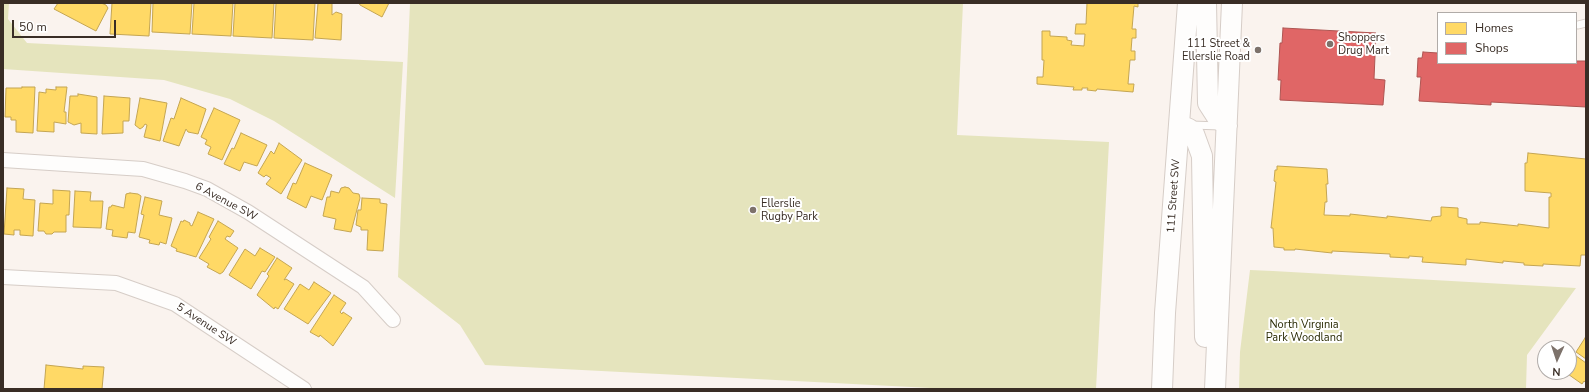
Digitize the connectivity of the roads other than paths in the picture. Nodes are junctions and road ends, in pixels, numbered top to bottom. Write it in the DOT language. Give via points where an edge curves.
graph roads {
  1 [pos="1188,3"];
  2 [pos="1206,3"];
  3 [pos="1232,3"];
  4 [pos="1586,23"];
  5 [pos="1578,25"];
  6 [pos="1180,125"];
  7 [pos="1227,126"];
  8 [pos="3,160"];
  9 [pos="3,277"];
  10 [pos="393,320"];
  11 [pos="304,389"];
  12 [pos="1162,389"];
  13 [pos="1215,389"];
  1 -- 6 [label="main road, 111 Street SW"];
  2 -- 7 [label="main road" via="1208,103"];
  3 -- 7 [label="main road"];
  4 -- 5 [label="lane"];
  6 -- 7 [label="lane"];
  6 -- 12 [label="main road, 111 Street SW" via="1165,313"];
  6 -- 13 [label="main road" via="1194,134 1202,156 1205,331 1209,367"];
  7 -- 13 [label="main road"];
  8 -- 10 [label="street, 6 Avenue SW" via="143,169 207,189 248,212 363,287"];
  9 -- 11 [label="street, 5 Avenue SW" via="116,283 175,304"];
}
